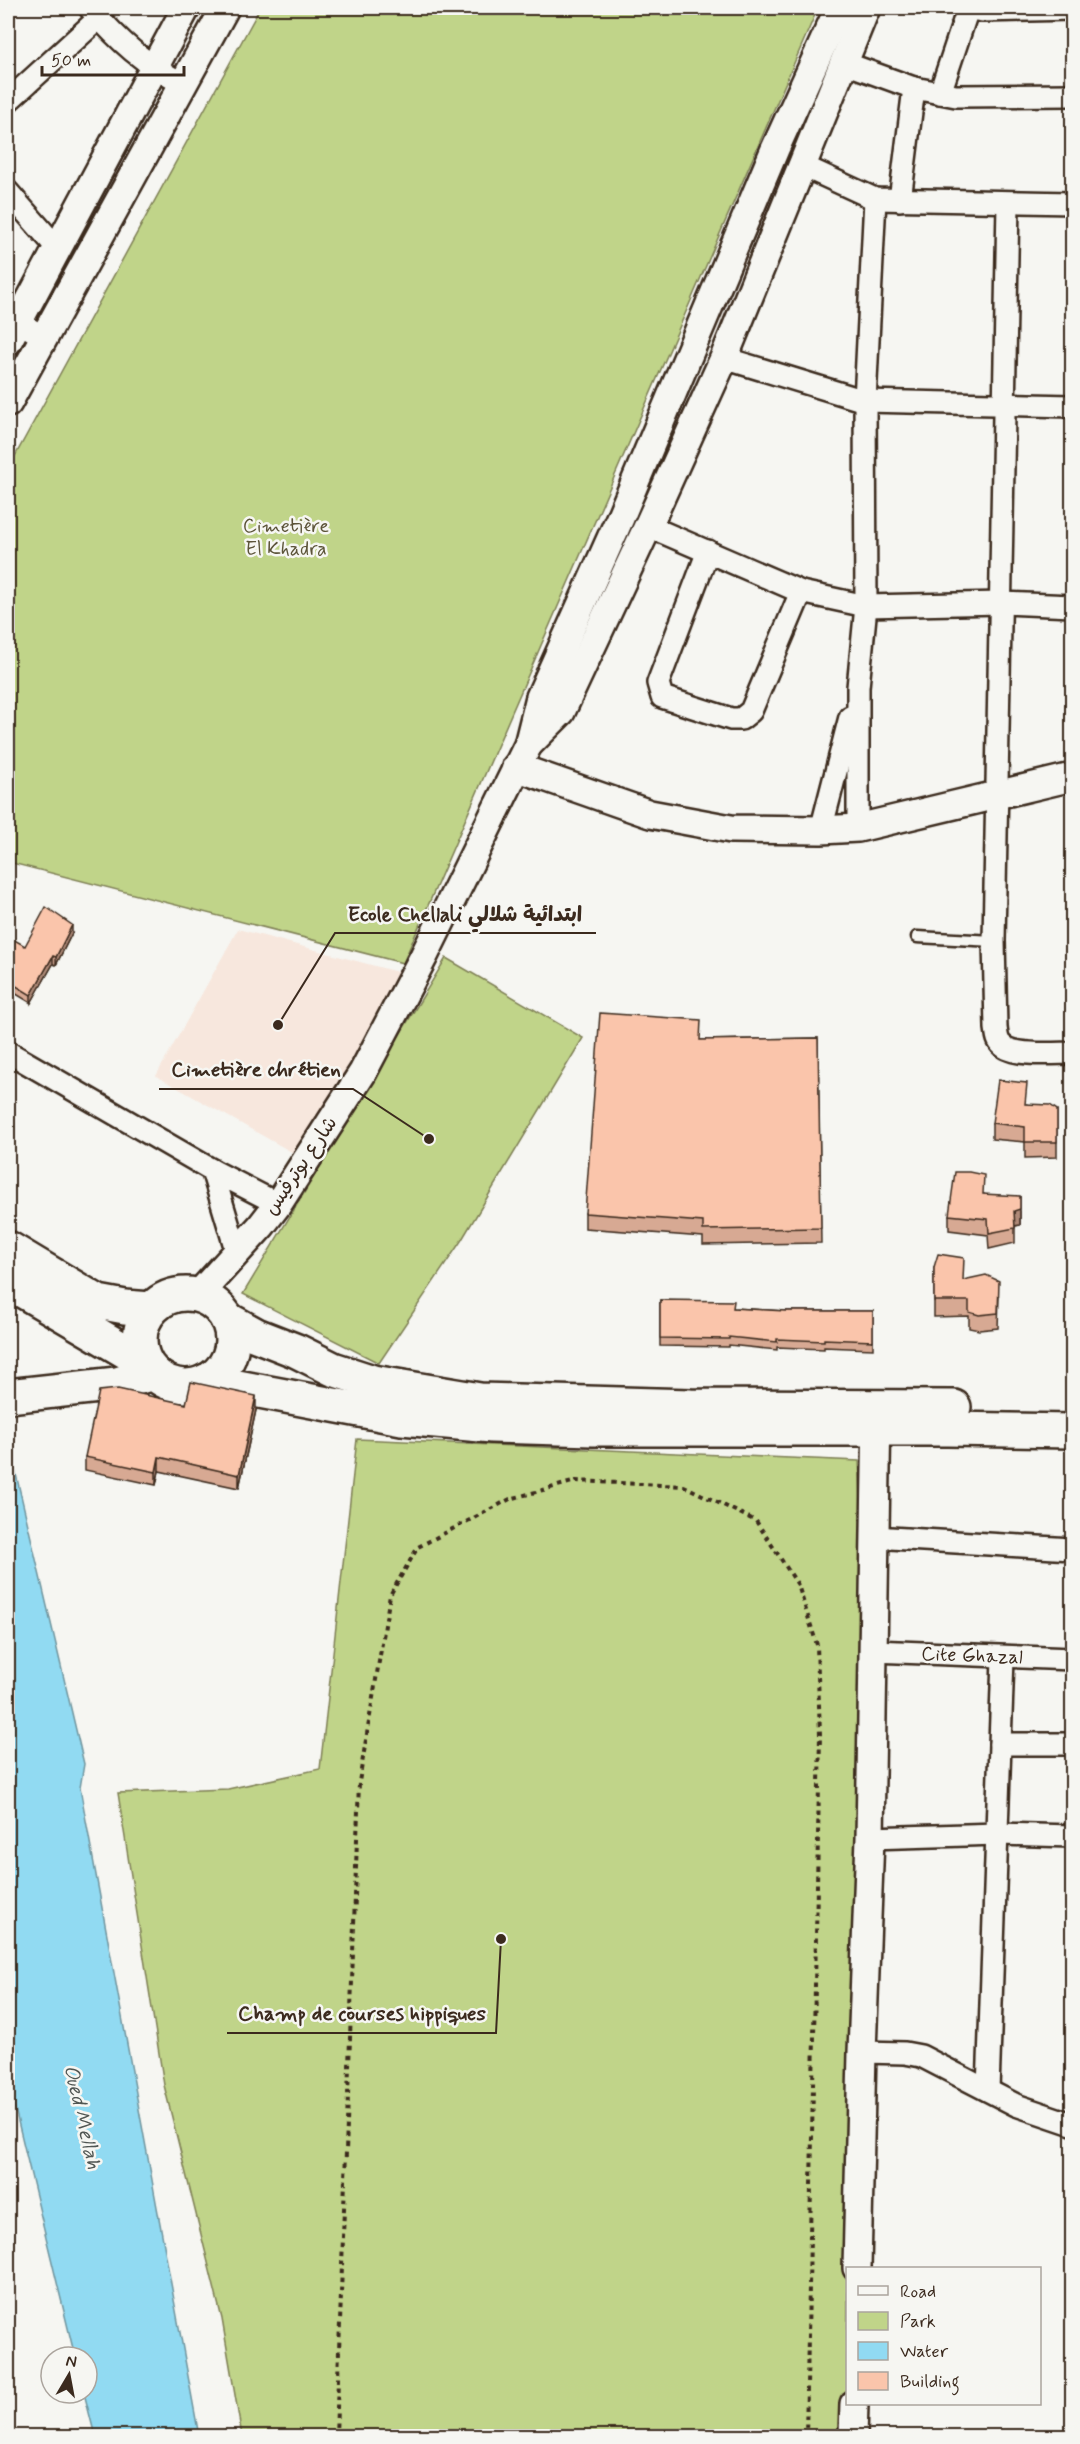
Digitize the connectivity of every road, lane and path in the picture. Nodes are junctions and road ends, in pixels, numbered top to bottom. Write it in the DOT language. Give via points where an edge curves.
graph roads {
  1 [pos="186,8"];
  2 [pos="225,8"];
  3 [pos="839,8"];
  4 [pos="866,8"];
  5 [pos="966,8"];
  6 [pos="1072,9"];
  7 [pos="94,13"];
  8 [pos="845,63"];
  9 [pos="154,69"];
  10 [pos="183,84"];
  11 [pos="914,88"];
  12 [pos="939,93"];
  13 [pos="1072,95"];
  14 [pos="8,101"];
  15 [pos="801,165"];
  16 [pos="8,192"];
  17 [pos="875,199"];
  18 [pos="900,200"];
  19 [pos="1008,203"];
  20 [pos="1072,203"];
  21 [pos="58,249"];
  22 [pos="11,324"];
  23 [pos="44,337"];
  24 [pos="724,358"];
  25 [pos="865,400"];
  26 [pos="8,403"];
  27 [pos="1005,404"];
  28 [pos="1072,406"];
  29 [pos="648,525"];
  30 [pos="708,551"];
  31 [pos="801,592"];
  32 [pos="1002,603"];
  33 [pos="866,606"];
  34 [pos="1072,606"];
  35 [pos="858,687"];
  36 [pos="522,756"];
  37 [pos="1072,777"];
  38 [pos="998,795"];
  39 [pos="858,828"];
  40 [pos="821,830"];
  41 [pos="917,937"];
  42 [pos="994,941"];
  43 [pos="8,1052"];
  44 [pos="1072,1053"];
  45 [pos="212,1170"];
  46 [pos="278,1204"];
  47 [pos="8,1248"];
  48 [pos="237,1253"];
  49 [pos="8,1282"];
  50 [pos="198,1295"];
  51 [pos="151,1309"];
  52 [pos="227,1319"];
  53 [pos="148,1365"];
  54 [pos="206,1381"];
  55 [pos="8,1396"];
  56 [pos="1072,1409"];
  57 [pos="876,1418"];
  58 [pos="1072,1431"];
  59 [pos="874,1538"];
  60 [pos="1072,1550"];
  61 [pos="873,1652"];
  62 [pos="1004,1658"];
  63 [pos="1072,1659"];
  64 [pos="1000,1744"];
  65 [pos="1072,1744"];
  66 [pos="998,1834"];
  67 [pos="1072,1836"];
  68 [pos="870,1838"];
  69 [pos="861,2052"];
  70 [pos="988,2090"];
  71 [pos="1072,2124"];
  72 [pos="857,2267"];
  73 [pos="854,2405"];
  74 [pos="336,2436"];
  75 [pos="806,2436"];
  76 [pos="853,2436"];
  1 -- 9 [label="street"];
  2 -- 10 [label="street"];
  3 -- 36 [label="street" via="540,697"];
  4 -- 8 [label="street"];
  5 -- 6 [label="street"];
  5 -- 12 [label="street"];
  7 -- 9 [label="street" via="119,41"];
  7 -- 14 [label="street"];
  8 -- 11 [label="street"];
  8 -- 15 [label="street"];
  9 -- 10 [label="street"];
  9 -- 21 [label="street"];
  10 -- 23 [label="street"];
  11 -- 12 [label="street"];
  11 -- 18 [label="street"];
  12 -- 13 [label="street"];
  15 -- 17 [label="street"];
  15 -- 24 [label="street"];
  16 -- 21 [label="street"];
  17 -- 18 [label="street"];
  17 -- 25 [label="street"];
  18 -- 19 [label="street"];
  19 -- 20 [label="street"];
  19 -- 27 [label="street"];
  21 -- 22 [label="street"];
  22 -- 23 [label="street"];
  23 -- 26 [label="street"];
  24 -- 25 [label="street"];
  24 -- 29 [label="street"];
  25 -- 27 [label="street"];
  25 -- 33 [label="street"];
  27 -- 28 [label="street"];
  27 -- 32 [label="street"];
  29 -- 30 [label="street"];
  29 -- 36 [label="street" via="561,712"];
  30 -- 31 [label="street"];
  30 -- 31 [label="street" via="658,683 662,697 741,719 751,711"];
  31 -- 33 [label="street"];
  32 -- 33 [label="street"];
  32 -- 34 [label="street"];
  32 -- 38 [label="street"];
  33 -- 35 [label="street"];
  35 -- 39 [label="street"];
  35 -- 40 [label="street"];
  36 -- 40 [label="street" via="650,814 731,829"];
  36 -- 46 [label="street, شارع بوترفيس" via="363,1072"];
  37 -- 38 [label="street"];
  38 -- 39 [label="street"];
  38 -- 42 [label="street"];
  39 -- 40 [label="street"];
  41 -- 42 [label="lane"];
  42 -- 44 [label="street" via="996,1028 1003,1046 1027,1053"];
  43 -- 45 [label="street"];
  45 -- 46 [label="street"];
  45 -- 48 [label="street"];
  46 -- 48 [label="street, شارع بوترفيس"];
  47 -- 51 [label="main road" via="98,1302"];
  48 -- 50 [label="street, شارع بوترفيس"];
  49 -- 53 [label="main road"];
  50 -- 51 [label="main road" via="172,1295"];
  50 -- 52 [label="main road" via="220,1308"];
  51 -- 53 [label="main road" via="144,1319 139,1345"];
  52 -- 54 [label="main road" via="232,1346 219,1372"];
  52 -- 57 [label="main road" via="333,1369 373,1382 480,1400 691,1406"];
  53 -- 54 [label="main road" via="165,1381 178,1386"];
  53 -- 55 [label="main road" via="117,1384"];
  54 -- 57 [label="main road" via="402,1418 492,1426 605,1429"];
  56 -- 57 [label="main road"];
  57 -- 58 [label="main road"];
  57 -- 59 [label="street"];
  59 -- 60 [label="street"];
  59 -- 61 [label="street"];
  61 -- 62 [label="street, Cite Ghazal"];
  61 -- 68 [label="street"];
  62 -- 63 [label="street, Cite Ghazal"];
  62 -- 64 [label="street"];
  64 -- 65 [label="street"];
  64 -- 66 [label="street"];
  66 -- 67 [label="street"];
  66 -- 68 [label="street"];
  66 -- 70 [label="street"];
  68 -- 69 [label="street"];
  69 -- 70 [label="street" via="921,2056"];
  69 -- 72 [label="street"];
  70 -- 71 [label="street" via="1016,2105"];
  73 -- 76 [label="street"];
  74 -- 75 [label="path" via="359,1782 390,1595 418,1547 510,1499 576,1481 684,1486 756,1521 798,1585 818,1645 820,1735"];
}
